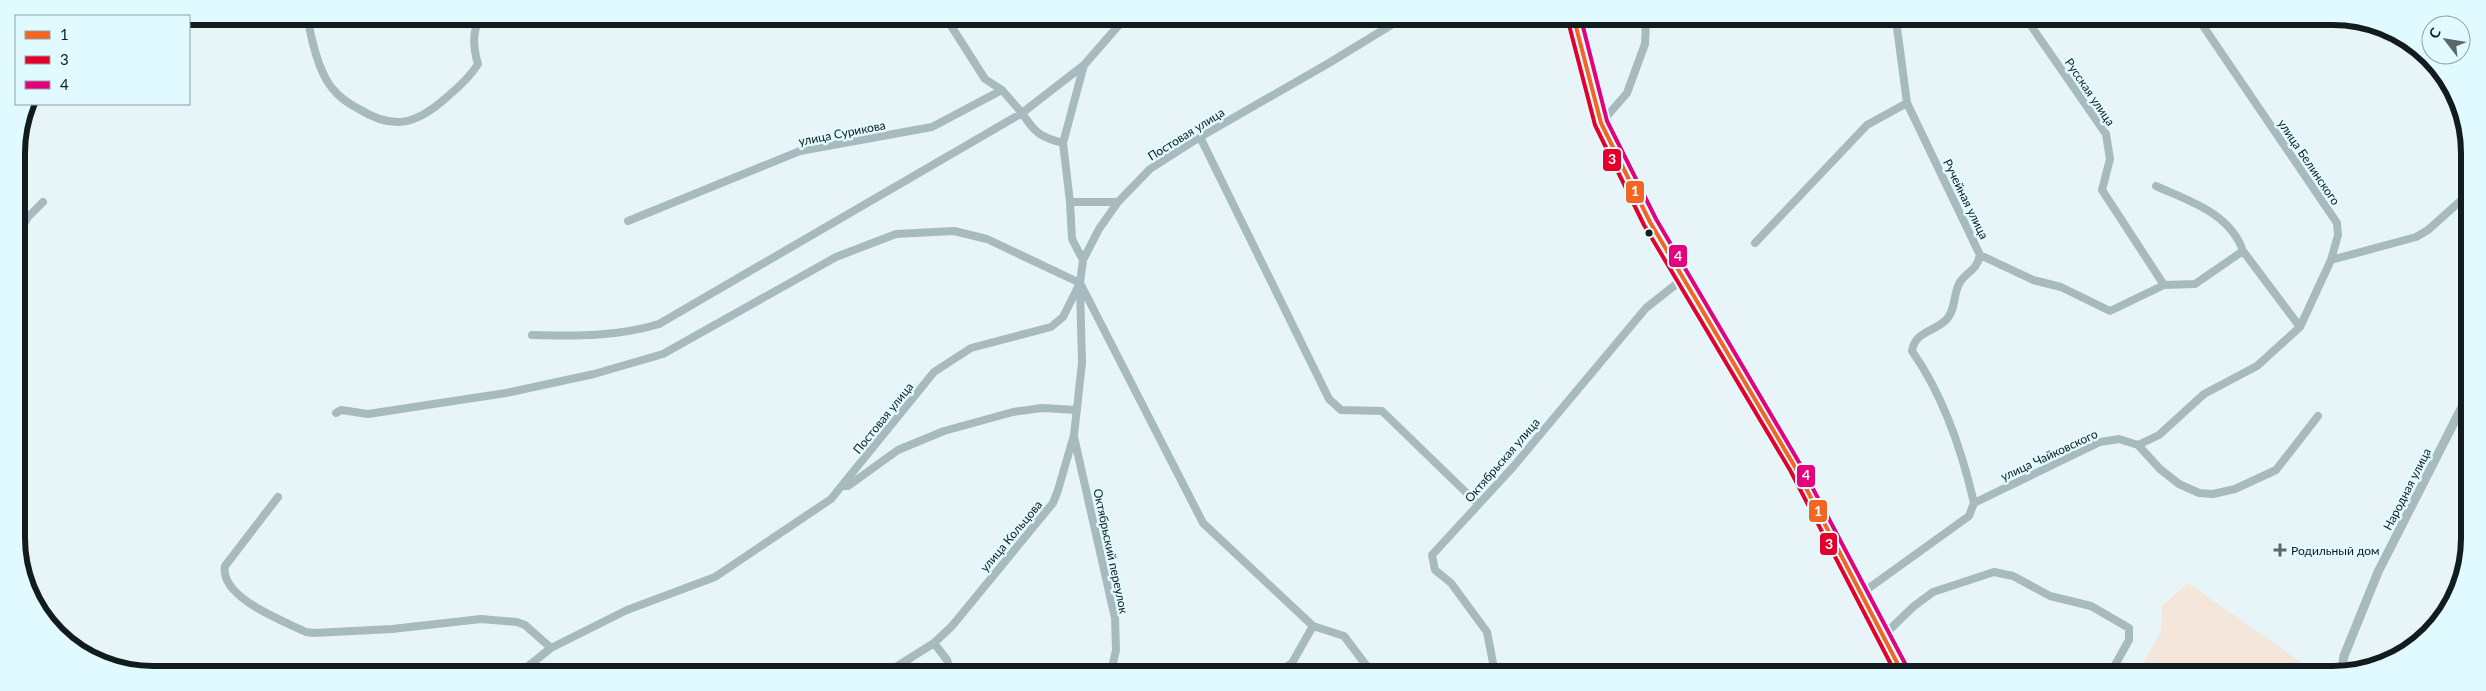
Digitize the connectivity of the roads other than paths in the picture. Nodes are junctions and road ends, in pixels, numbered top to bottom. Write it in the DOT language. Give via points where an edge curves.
graph roads {
  1 [pos="309,25"];
  2 [pos="476,25"];
  3 [pos="950,25"];
  4 [pos="1119,25"];
  5 [pos="1391,25"];
  6 [pos="1576,25"];
  7 [pos="1646,25"];
  8 [pos="1897,25"];
  9 [pos="2030,25"];
  10 [pos="2201,25"];
  11 [pos="1084,65"];
  12 [pos="1002,90"];
  13 [pos="1907,103"];
  14 [pos="1022,113"];
  15 [pos="1601,123"];
  16 [pos="1200,137"];
  17 [pos="1063,143"];
  18 [pos="2156,186"];
  19 [pos="2461,200"];
  20 [pos="43,202"];
  21 [pos="1070,202"];
  22 [pos="1118,202"];
  23 [pos="628,221"];
  24 [pos="25,222"];
  25 [pos="1755,243"];
  26 [pos="2243,251"];
  27 [pos="1980,255"];
  28 [pos="1083,260"];
  29 [pos="2331,260"];
  30 [pos="1684,278"];
  31 [pos="1080,283"];
  32 [pos="2164,285"];
  33 [pos="2300,327"];
  34 [pos="532,335"];
  35 [pos="2461,409"];
  36 [pos="1077,410"];
  37 [pos="336,413"];
  38 [pos="2318,416"];
  39 [pos="1074,435"];
  40 [pos="2138,445"];
  41 [pos="842,486"];
  42 [pos="278,496"];
  43 [pos="1974,503"];
  44 [pos="1478,504"];
  45 [pos="1862,593"];
  46 [pos="1313,626"];
  47 [pos="1884,635"];
  48 [pos="934,643"];
  49 [pos="551,648"];
  50 [pos="528,666"];
  51 [pos="898,666"];
  52 [pos="949,666"];
  53 [pos="1112,666"];
  54 [pos="1286,666"];
  55 [pos="1367,666"];
  56 [pos="1494,666"];
  57 [pos="1900,666"];
  58 [pos="2114,666"];
  59 [pos="2342,666"];
  1 -- 2 [label="street" via="311,42 331,87 349,104 376,120 396,124 423,115 469,78 478,64 473,45"];
  3 -- 12 [label="street" via="985,79"];
  4 -- 11 [label="street"];
  5 -- 16 [label="street, Постовая улица"];
  6 -- 15 [label="main road"];
  7 -- 15 [label="street" via="1645,44 1627,93"];
  8 -- 13 [label="street, Ручейная улица"];
  9 -- 32 [label="street, Русская улица" via="2106,134 2110,159 2102,190"];
  10 -- 29 [label="street, улица Белинского" via="2337,223 2338,235"];
  11 -- 14 [label="street"];
  11 -- 17 [label="street"];
  12 -- 14 [label="street"];
  12 -- 23 [label="street, улица Сурикова" via="932,127 800,151"];
  13 -- 25 [label="street" via="1868,125"];
  13 -- 27 [label="street, Ручейная улица"];
  14 -- 17 [label="street" via="1034,131"];
  14 -- 34 [label="street" via="659,324 630,333"];
  15 -- 30 [label="main road" via="1650,222"];
  16 -- 22 [label="street, Постовая улица" via="1150,169"];
  16 -- 44 [label="street" via="1329,399 1341,410 1382,411"];
  17 -- 21 [label="street"];
  18 -- 26 [label="street" via="2210,211 2231,228"];
  19 -- 29 [label="street" via="2416,237"];
  20 -- 24 [label="street"];
  21 -- 22 [label="street"];
  21 -- 28 [label="street" via="1072,239"];
  22 -- 28 [label="street, Постовая улица" via="1098,229"];
  26 -- 32 [label="street" via="2195,284"];
  26 -- 33 [label="street"];
  27 -- 32 [label="street" via="2033,280 2061,287 2110,312"];
  27 -- 43 [label="street, Ручейная улица" via="1974,271 1960,282 1950,315 1942,324 1917,337 1912,351 1949,425"];
  28 -- 31 [label="street, Постовая улица"];
  29 -- 33 [label="street, улица Белинского"];
  30 -- 44 [label="street, Октябрьская улица" via="1646,308 1513,468"];
  30 -- 45 [label="main road" via="1795,467"];
  31 -- 36 [label="street, улица Кольцова" via="1082,363"];
  31 -- 37 [label="street" via="986,239 954,231 896,234 836,258 663,354 594,374 506,393 368,414 341,410"];
  31 -- 41 [label="street, Постовая улица" via="1063,317 1050,327 971,348 934,372"];
  31 -- 46 [label="street" via="1203,523"];
  33 -- 40 [label="street" via="2257,366 2204,394 2158,435"];
  35 -- 59 [label="street, Народная улица" via="2378,572"];
  36 -- 39 [label="street, улица Кольцова"];
  36 -- 41 [label="street, Постовая улица" via="1042,408 1013,412 944,430 898,450 848,486"];
  38 -- 40 [label="street" via="2276,470 2236,489 2213,494 2199,493 2180,484 2160,469"];
  39 -- 48 [label="street, улица Кольцова" via="1053,503 952,626"];
  39 -- 53 [label="street, Октябрьский переулок" via="1115,618 1116,650"];
  40 -- 43 [label="street, улица Чайковского" via="2119,439 2100,442"];
  41 -- 49 [label="street, Постовая улица" via="831,499 715,577 627,610"];
  42 -- 49 [label="street" via="225,566 223,575 226,583 261,611 314,633 392,629 481,619 517,622 532,630"];
  43 -- 45 [label="street, улица Чайковского" via="1969,516"];
  44 -- 56 [label="street, Октябрьская улица" via="1432,555 1431,562 1487,632"];
  45 -- 47 [label="main road"];
  46 -- 54 [label="street" via="1296,658"];
  46 -- 55 [label="street" via="1344,636"];
  47 -- 57 [label="main road"];
  47 -- 58 [label="street" via="1933,592 1994,572 2013,576 2050,596 2092,606 2129,628 2129,640"];
  48 -- 51 [label="street, улица Кольцова"];
  48 -- 52 [label="street"];
  49 -- 50 [label="street, Постовая улица"];
}
